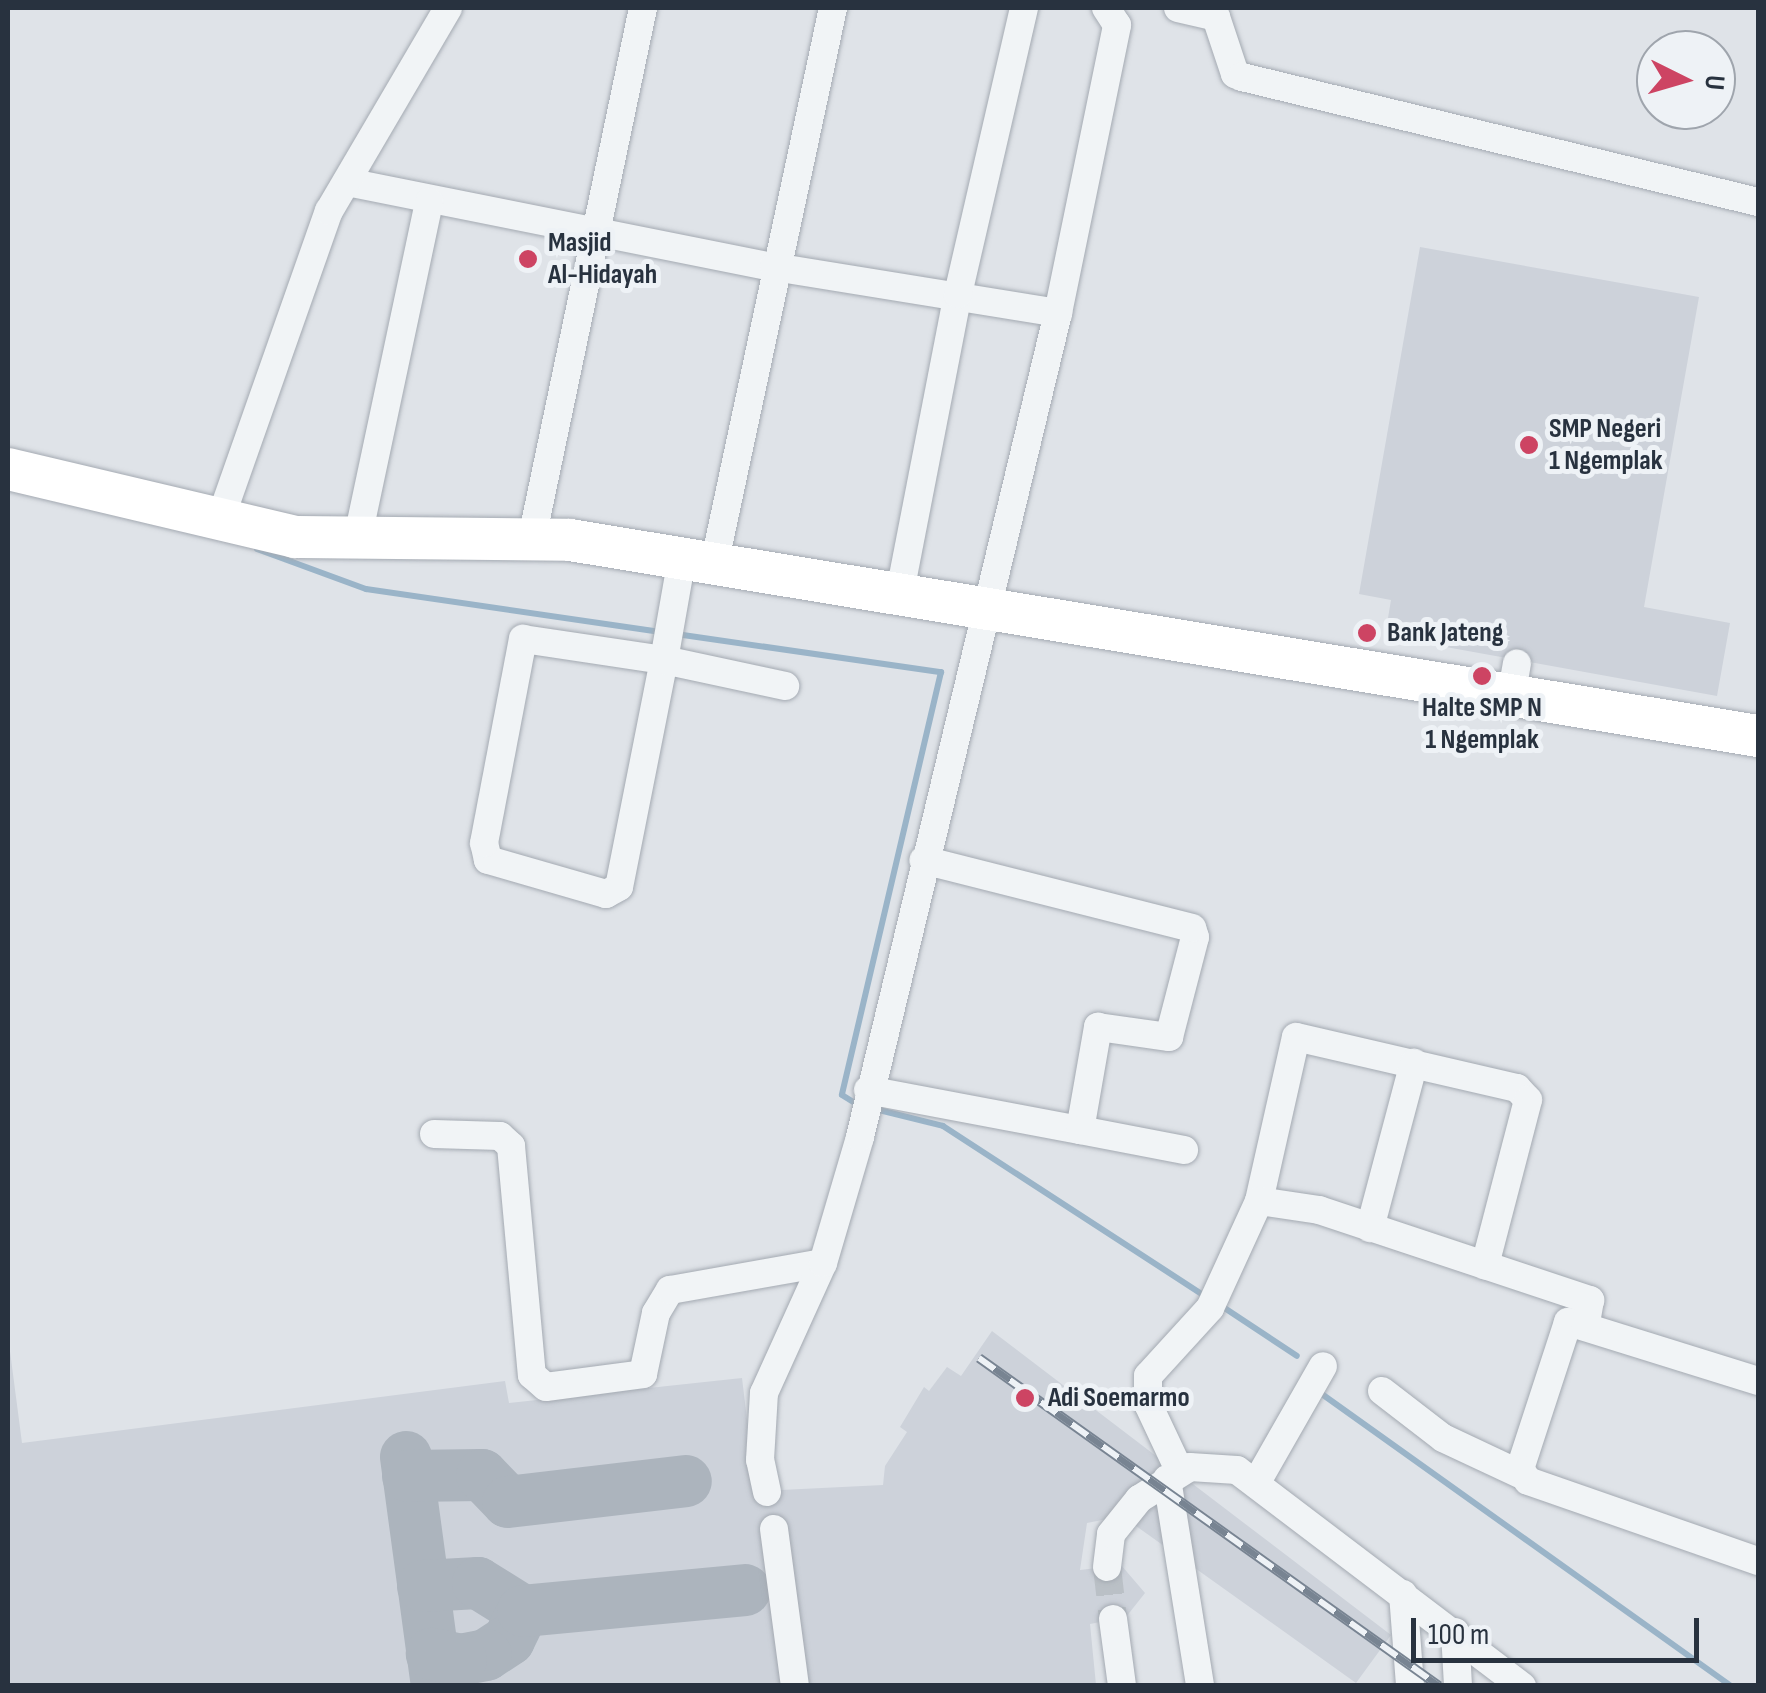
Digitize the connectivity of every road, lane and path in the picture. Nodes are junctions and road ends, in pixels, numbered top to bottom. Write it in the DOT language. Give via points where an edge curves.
graph roads {
  1 [pos="448,8"];
  2 [pos="643,8"];
  3 [pos="833,8"];
  4 [pos="1024,8"];
  5 [pos="1111,8"];
  6 [pos="1178,8"];
  7 [pos="347,182"];
  8 [pos="429,202"];
  9 [pos="1758,202"];
  10 [pos="594,230"];
  11 [pos="774,267"];
  12 [pos="958,294"];
  13 [pos="1058,313"];
  14 [pos="8,469"];
  15 [pos="220,520"];
  16 [pos="532,538"];
  17 [pos="357,541"];
  18 [pos="698,561"];
  19 [pos="899,597"];
  20 [pos="988,610"];
  21 [pos="666,650"];
  22 [pos="785,686"];
  23 [pos="1758,736"];
  24 [pos="923,860"];
  25 [pos="1414,1063"];
  26 [pos="864,1113"];
  27 [pos="1080,1130"];
  28 [pos="434,1134"];
  29 [pos="1184,1150"];
  30 [pos="1260,1201"];
  31 [pos="1370,1228"];
  32 [pos="823,1263"];
  33 [pos="1485,1266"];
  34 [pos="1585,1327"];
  35 [pos="1323,1366"];
  36 [pos="1758,1381"];
  37 [pos="1382,1391"];
  38 [pos="1520,1474"];
  39 [pos="1173,1475"];
  40 [pos="1258,1480"];
  41 [pos="766,1492"];
  42 [pos="774,1529"];
  43 [pos="1758,1561"];
  44 [pos="1106,1566"];
  45 [pos="1403,1594"];
  46 [pos="1113,1619"];
  47 [pos="1455,1632"];
  48 [pos="795,1686"];
  49 [pos="1122,1686"];
  50 [pos="1200,1686"];
  51 [pos="1410,1686"];
  52 [pos="1458,1686"];
  53 [pos="1522,1686"];
  1 -- 7 [label="street"];
  2 -- 10 [label="street"];
  3 -- 11 [label="street"];
  4 -- 12 [label="street"];
  5 -- 13 [label="street" via="1116,25"];
  6 -- 9 [label="street" via="1216,17 1234,72 1242,77"];
  7 -- 8 [label="street"];
  7 -- 15 [label="street" via="328,211"];
  8 -- 10 [label="street"];
  8 -- 17 [label="street"];
  10 -- 11 [label="street"];
  10 -- 16 [label="street"];
  11 -- 12 [label="street"];
  11 -- 18 [label="street"];
  12 -- 13 [label="street"];
  12 -- 19 [label="street"];
  13 -- 20 [label="street"];
  14 -- 15 [label="highway"];
  15 -- 17 [label="highway" via="295,537"];
  16 -- 17 [label="highway"];
  16 -- 18 [label="highway"];
  18 -- 19 [label="highway"];
  18 -- 21 [label="street"];
  19 -- 20 [label="highway"];
  20 -- 23 [label="highway" via="1514,681"];
  20 -- 24 [label="street"];
  21 -- 21 [label="street" via="519,641 484,842 488,860 606,894 618,890"];
  21 -- 22 [label="street"];
  24 -- 26 [label="street"];
  24 -- 27 [label="street" via="1195,931 1168,1037 1098,1027"];
  25 -- 30 [label="street" via="1296,1037"];
  25 -- 31 [label="street"];
  25 -- 33 [label="street" via="1527,1094"];
  26 -- 27 [label="street"];
  26 -- 32 [label="street"];
  27 -- 29 [label="street"];
  28 -- 32 [label="street" via="500,1136 511,1146 532,1375 546,1387 643,1374 656,1313 670,1290"];
  30 -- 31 [label="street" via="1319,1210"];
  30 -- 39 [label="street" via="1205,1313 1148,1376 1144,1392"];
  31 -- 33 [label="street"];
  32 -- 41 [label="street" via="764,1393 760,1460"];
  33 -- 34 [label="street" via="1590,1300"];
  34 -- 36 [label="street"];
  34 -- 38 [label="street" via="1568,1322 1561,1329"];
  35 -- 40 [label="street"];
  37 -- 38 [label="street" via="1443,1438"];
  38 -- 43 [label="street"];
  39 -- 40 [label="street" via="1212,1464"];
  39 -- 44 [label="street" via="1119,1518"];
  39 -- 50 [label="street"];
  40 -- 45 [label="street"];
  42 -- 48 [label="street"];
  45 -- 47 [label="street"];
  45 -- 51 [label="street"];
  46 -- 49 [label="street"];
  47 -- 52 [label="street"];
  47 -- 53 [label="street"];
}
